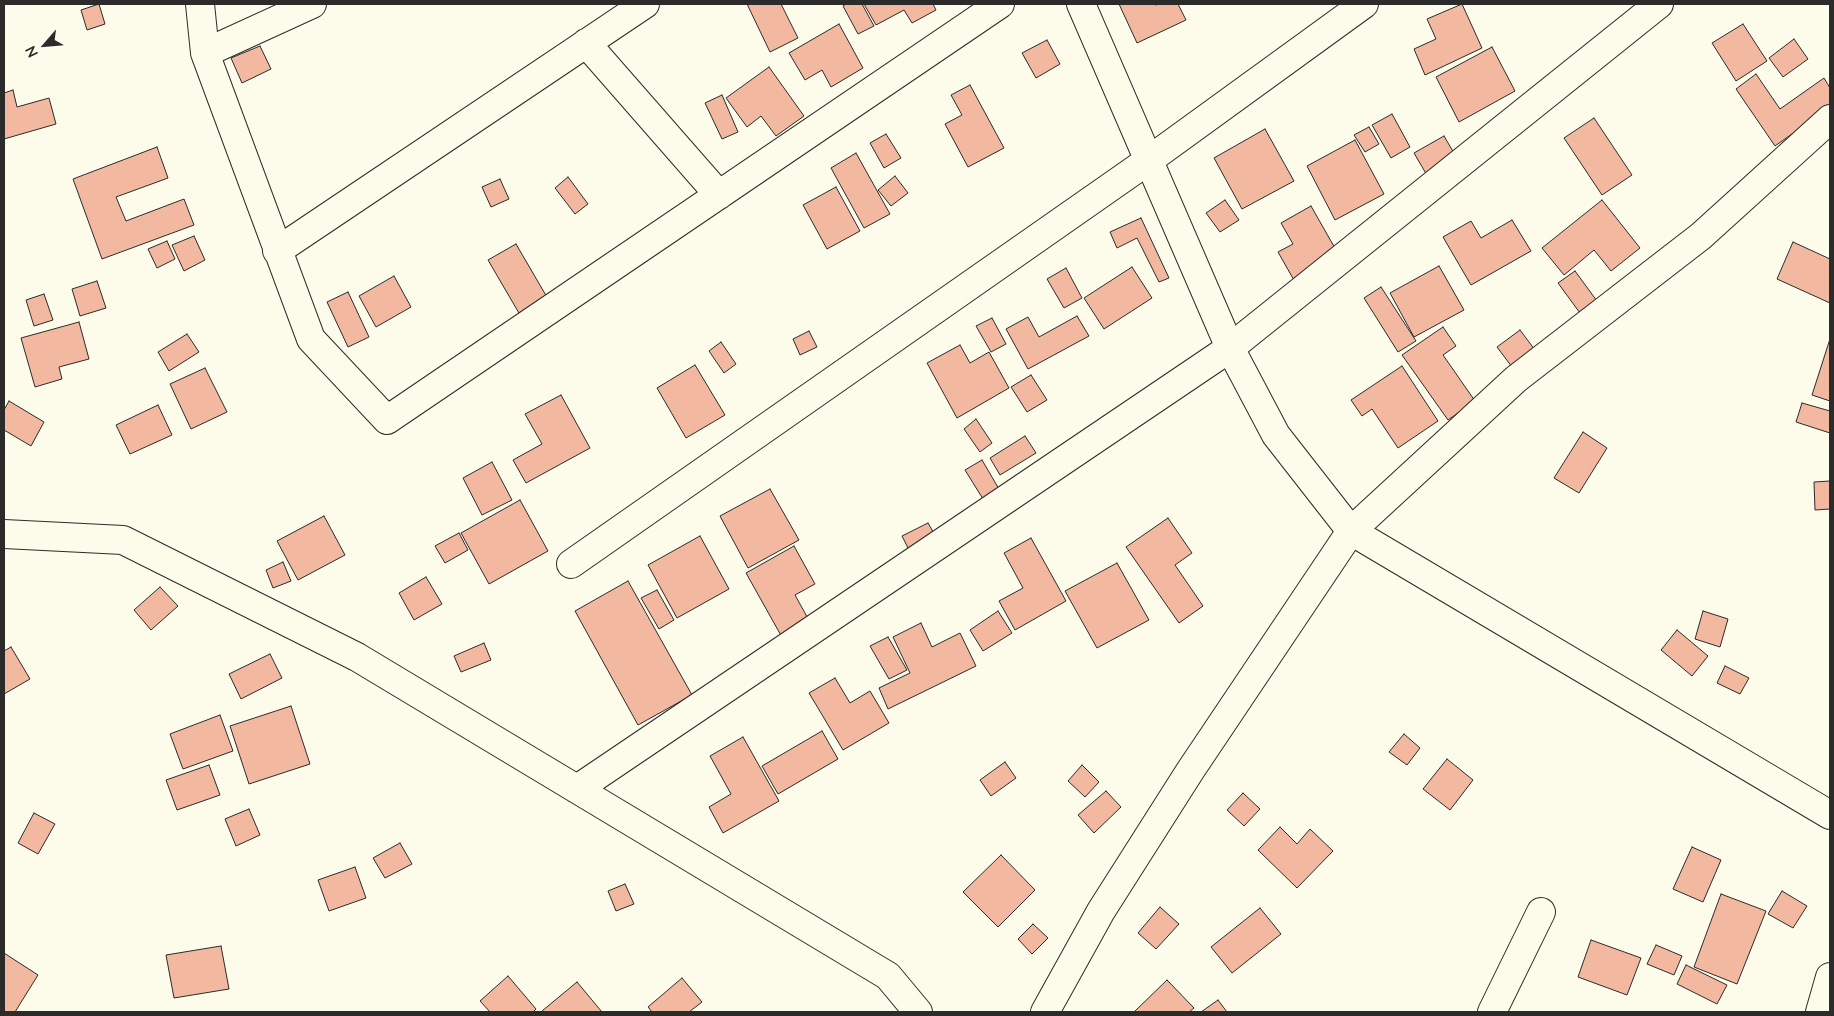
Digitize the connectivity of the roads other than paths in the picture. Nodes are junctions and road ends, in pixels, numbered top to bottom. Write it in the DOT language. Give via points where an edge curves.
graph roads {
  1 [pos="200,4"];
  2 [pos="312,4"];
  3 [pos="645,4"];
  4 [pos="1000,4"];
  5 [pos="1080,4"];
  6 [pos="1364,4"];
  7 [pos="1659,4"];
  8 [pos="586,43"];
  9 [pos="205,53"];
  10 [pos="1830,119"];
  11 [pos="1149,160"];
  12 [pos="719,195"];
  13 [pos="277,251"];
  14 [pos="1230,348"];
  15 [pos="1351,531"];
  16 [pos="4,534"];
  17 [pos="571,564"];
  18 [pos="577,789"];
  19 [pos="1830,815"];
  20 [pos="1541,912"];
  21 [pos="1830,977"];
  22 [pos="918,1012"];
  23 [pos="1045,1012"];
  24 [pos="1492,1012"];
  25 [pos="1820,1012"];
  1 -- 9 [label="street"];
  2 -- 9 [label="street"];
  3 -- 8 [label="street"];
  4 -- 12 [label="street"];
  5 -- 11 [label="street"];
  6 -- 11 [label="street"];
  7 -- 14 [label="street"];
  8 -- 12 [label="street"];
  8 -- 13 [label="street"];
  9 -- 13 [label="street"];
  10 -- 15 [label="street" via="1701,236 1516,379"];
  11 -- 14 [label="street"];
  11 -- 17 [label="street"];
  12 -- 13 [label="street" via="387,420 311,339"];
  14 -- 15 [label="street" via="1276,435"];
  14 -- 18 [label="street"];
  15 -- 19 [label="street"];
  15 -- 23 [label="street" via="1190,771 1101,911"];
  16 -- 18 [label="street" via="123,540 357,656"];
  18 -- 22 [label="street" via="888,976"];
  20 -- 24 [label="street"];
  21 -- 25 [label="street"];
}
